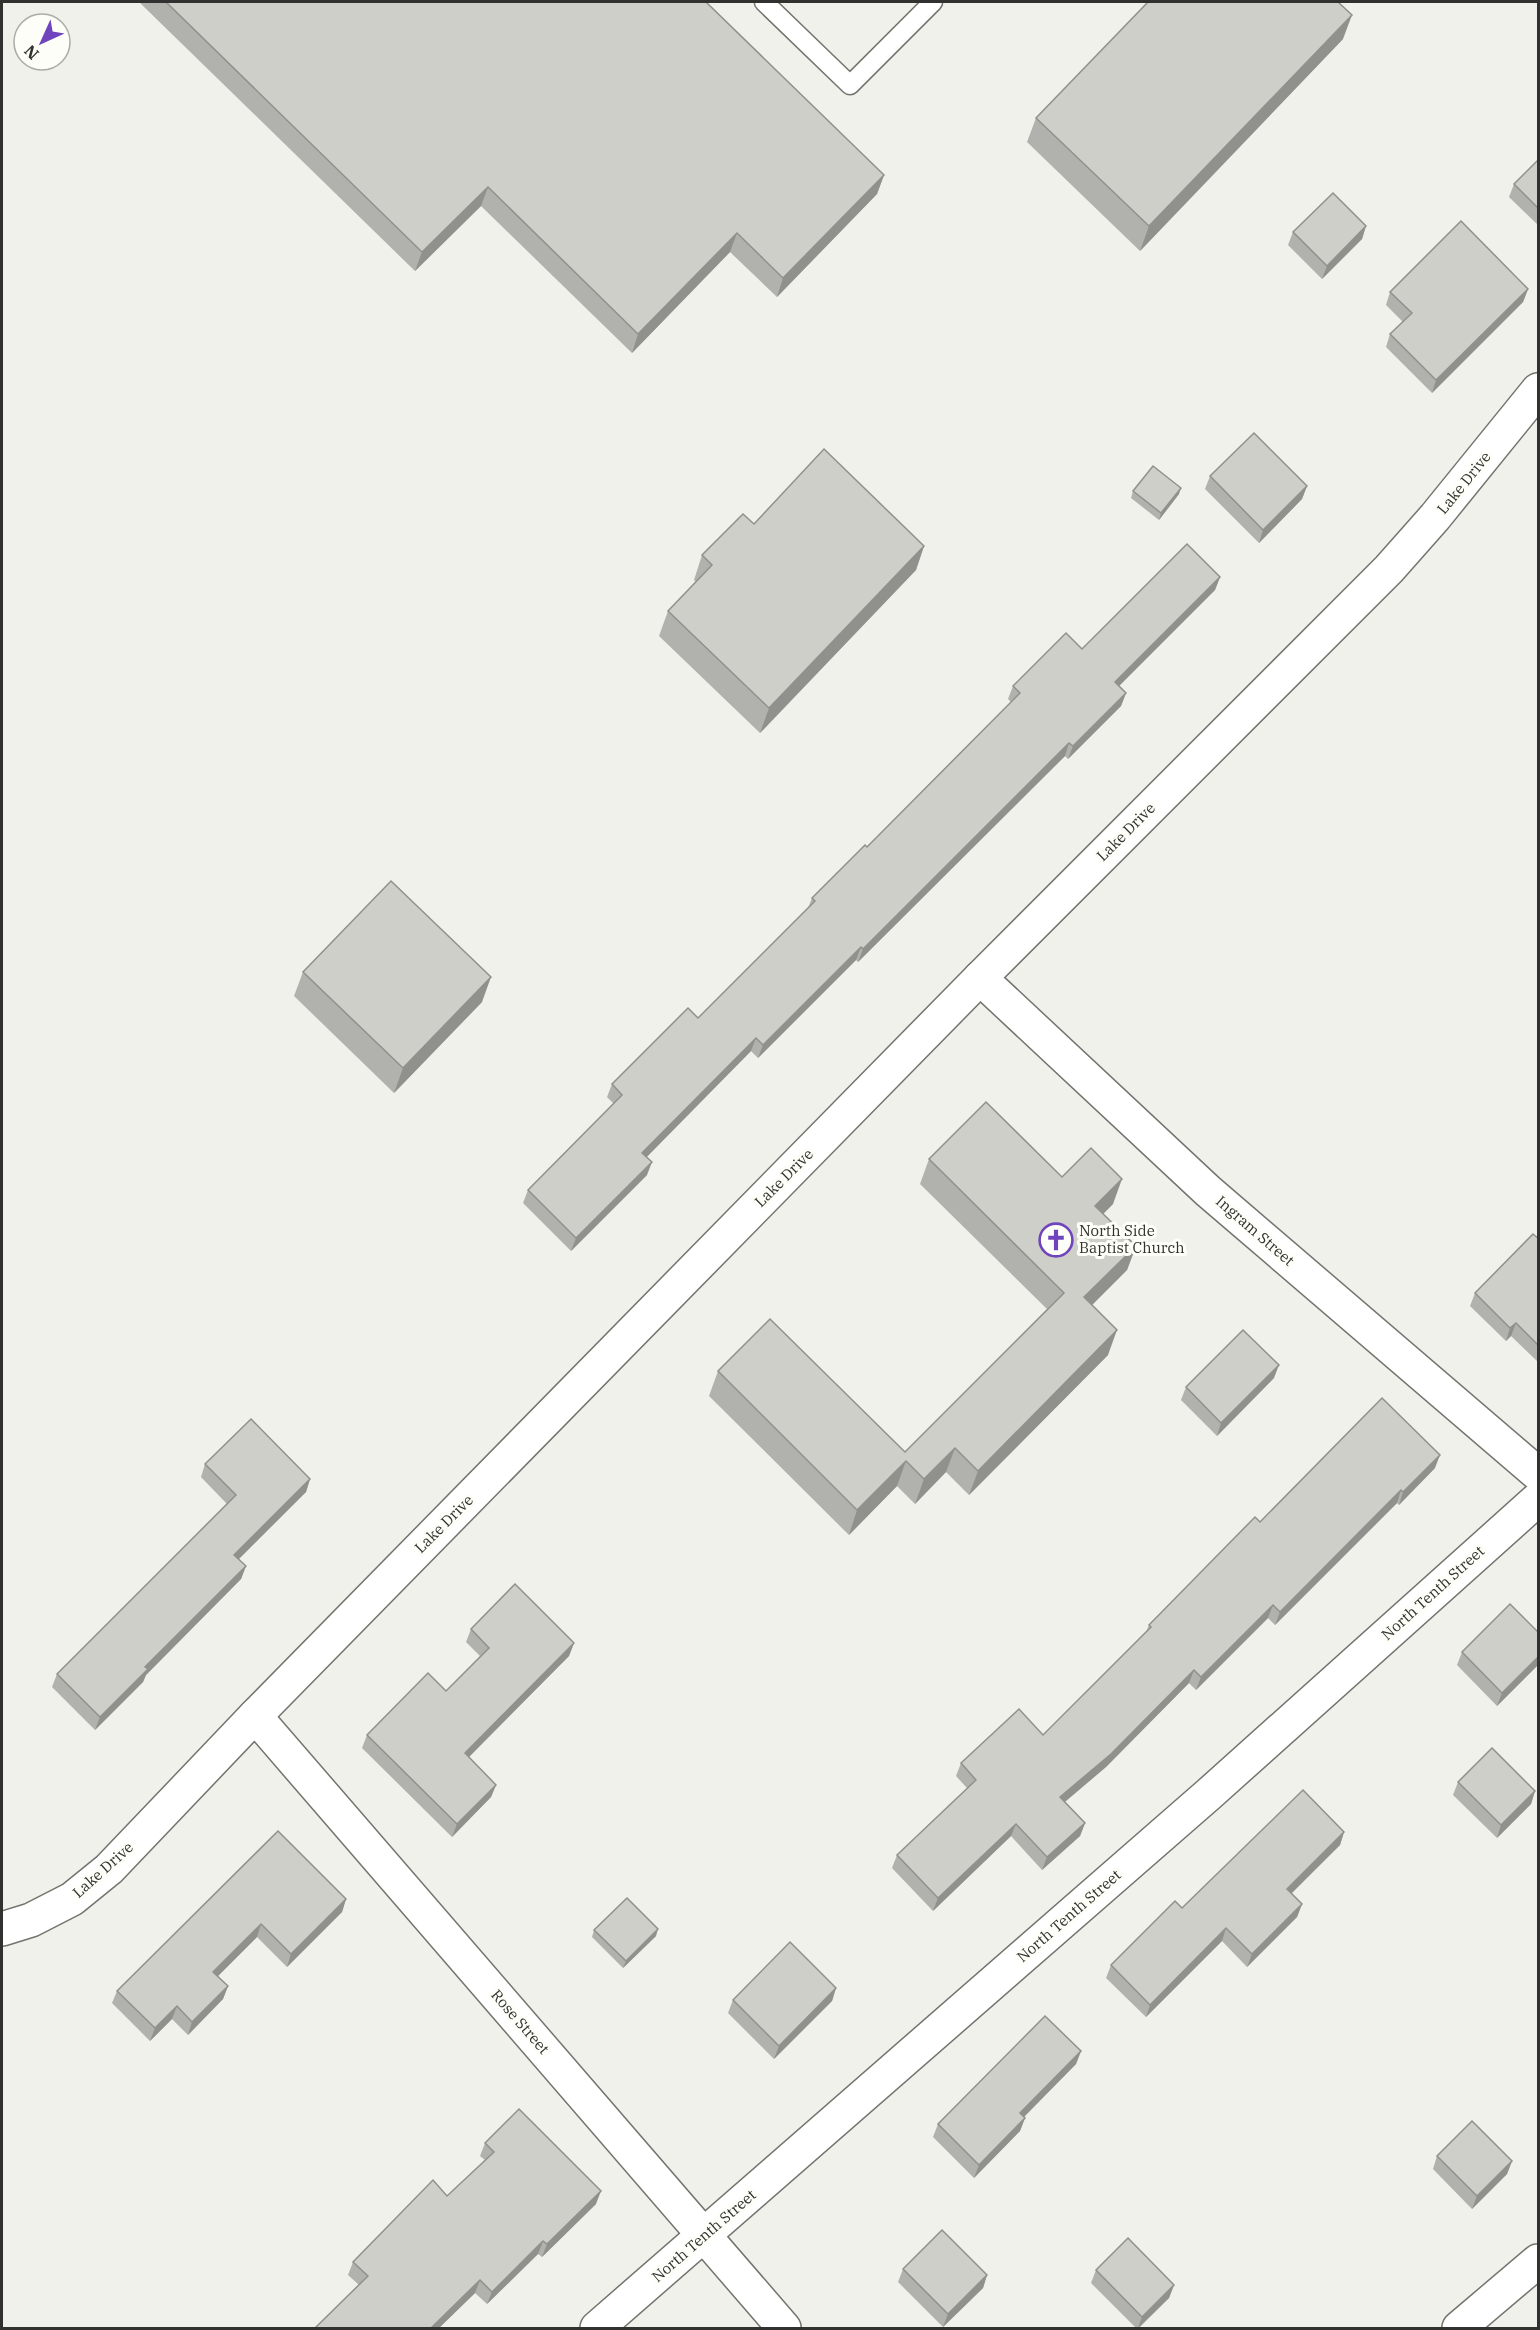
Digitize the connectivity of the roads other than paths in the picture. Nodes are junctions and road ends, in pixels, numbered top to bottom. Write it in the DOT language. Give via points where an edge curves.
graph roads {
  1 [pos="764,2"];
  2 [pos="933,2"];
  3 [pos="1539,390"];
  4 [pos="980,978"];
  5 [pos="1539,1474"];
  6 [pos="1539,1499"];
  7 [pos="255,1716"];
  8 [pos="2,1929"];
  9 [pos="704,2235"];
  10 [pos="1539,2260"];
  11 [pos="597,2328"];
  12 [pos="784,2328"];
  13 [pos="1459,2328"];
  1 -- 2 [label="lane" via="850,85"];
  3 -- 4 [label="street, Lake Drive" via="1389,569"];
  4 -- 5 [label="street, Ingram Street" via="1208,1191"];
  4 -- 7 [label="street, Lake Drive"];
  6 -- 9 [label="street, North Tenth Street" via="1200,1802"];
  7 -- 8 [label="street, Lake Drive" via="91,1886 52,1910"];
  7 -- 9 [label="street, Rose Street"];
  9 -- 11 [label="street, North Tenth Street"];
  9 -- 12 [label="street, Rose Street"];
  10 -- 13 [label="street"];
}
